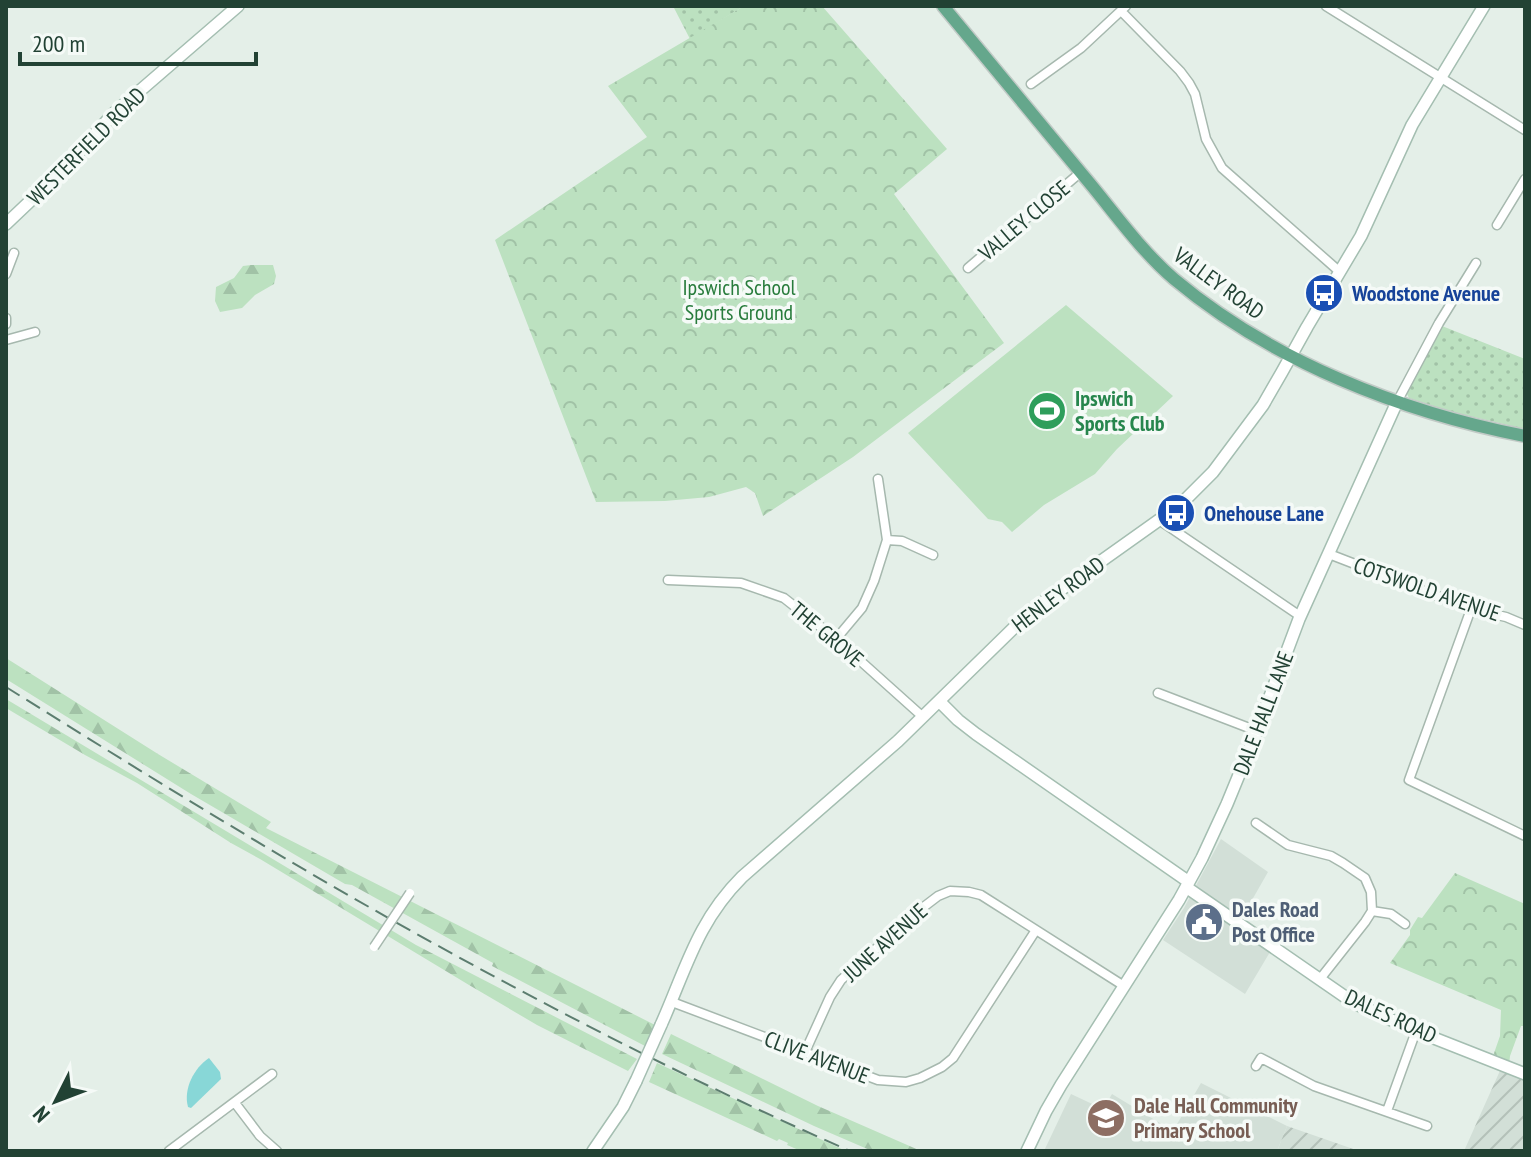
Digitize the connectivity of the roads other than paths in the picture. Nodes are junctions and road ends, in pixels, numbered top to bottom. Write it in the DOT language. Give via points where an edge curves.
graph roads {
  1 [pos="238,6"];
  2 [pos="943,6"];
  3 [pos="1326,6"];
  4 [pos="1484,6"];
  5 [pos="1124,8"];
  6 [pos="1441,77"];
  7 [pos="1031,84"];
  8 [pos="1525,130"];
  9 [pos="1081,172"];
  10 [pos="1525,179"];
  11 [pos="6,224"];
  12 [pos="1497,225"];
  13 [pos="14,253"];
  14 [pos="1476,263"];
  15 [pos="968,268"];
  16 [pos="1340,272"];
  17 [pos="6,274"];
  18 [pos="6,318"];
  19 [pos="6,324"];
  20 [pos="35,332"];
  21 [pos="6,340"];
  22 [pos="1291,356"];
  23 [pos="1397,402"];
  24 [pos="1525,436"];
  25 [pos="878,479"];
  26 [pos="1159,520"];
  27 [pos="887,540"];
  28 [pos="1329,554"];
  29 [pos="933,555"];
  30 [pos="668,580"];
  31 [pos="1471,609"];
  32 [pos="1300,616"];
  33 [pos="1525,625"];
  34 [pos="836,639"];
  35 [pos="1158,693"];
  36 [pos="939,701"];
  37 [pos="923,717"];
  38 [pos="1257,731"];
  39 [pos="1256,823"];
  40 [pos="1525,836"];
  41 [pos="1188,885"];
  42 [pos="410,893"];
  43 [pos="1372,911"];
  44 [pos="1405,924"];
  45 [pos="1036,930"];
  46 [pos="374,947"];
  47 [pos="1320,979"];
  48 [pos="1124,986"];
  49 [pos="672,1002"];
  50 [pos="1416,1031"];
  51 [pos="805,1052"];
  52 [pos="1256,1066"];
  53 [pos="272,1074"];
  54 [pos="1525,1074"];
  55 [pos="235,1103"];
  56 [pos="1387,1111"];
  57 [pos="1427,1126"];
  58 [pos="169,1151"];
  59 [pos="277,1151"];
  60 [pos="593,1151"];
  61 [pos="1027,1151"];
  1 -- 11 [label="street, WESTERFIELD ROAD" via="113,114"];
  2 -- 9 [label="main road, VALLEY ROAD"];
  3 -- 6 [label="street"];
  4 -- 6 [label="street, HENLEY ROAD"];
  5 -- 7 [label="street"];
  5 -- 16 [label="street" via="1189,83 1206,139 1222,168"];
  6 -- 8 [label="street"];
  6 -- 16 [label="street, HENLEY ROAD"];
  9 -- 15 [label="street, VALLEY CLOSE"];
  9 -- 22 [label="main road, VALLEY ROAD" via="1174,278"];
  10 -- 12 [label="street"];
  13 -- 17 [label="street"];
  14 -- 23 [label="street, DALE HALL LANE"];
  16 -- 22 [label="street, HENLEY ROAD"];
  18 -- 19 [label="street"];
  20 -- 21 [label="street"];
  22 -- 23 [label="main road, VALLEY ROAD"];
  22 -- 26 [label="street, HENLEY ROAD" via="1222,461"];
  23 -- 24 [label="main road, VALLEY ROAD"];
  23 -- 28 [label="street, DALE HALL LANE"];
  25 -- 27 [label="street"];
  26 -- 32 [label="street"];
  26 -- 36 [label="street, HENLEY ROAD" via="1031,611"];
  27 -- 29 [label="street"];
  27 -- 34 [label="street" via="862,608"];
  28 -- 31 [label="street, COTSWOLD AVENUE"];
  28 -- 32 [label="street, DALE HALL LANE"];
  30 -- 34 [label="street, THE GROVE" via="741,583 763,590 784,598"];
  31 -- 33 [label="street, COTSWOLD AVENUE"];
  31 -- 40 [label="street" via="1409,780"];
  32 -- 38 [label="street, DALE HALL LANE"];
  34 -- 37 [label="street, THE GROVE"];
  35 -- 38 [label="street"];
  36 -- 37 [label="street, HENLEY ROAD"];
  36 -- 41 [label="street, DALES ROAD" via="976,734"];
  37 -- 49 [label="street, HENLEY ROAD" via="728,890 703,925"];
  38 -- 41 [label="street, DALE HALL LANE"];
  39 -- 43 [label="street" via="1288,845 1331,856 1356,871 1371,892"];
  41 -- 47 [label="street, DALES ROAD"];
  41 -- 48 [label="street, DALE HALL LANE"];
  42 -- 46 [label="street, bridge"];
  43 -- 44 [label="street" via="1391,914"];
  43 -- 47 [label="street"];
  45 -- 48 [label="street, JUNE AVENUE"];
  45 -- 51 [label="street, CLIVE AVENUE" via="953,1058 932,1073 906,1082 878,1080"];
  45 -- 51 [label="street, JUNE AVENUE" via="981,895 950,891 938,896 841,980"];
  47 -- 50 [label="street, DALES ROAD" via="1354,1003"];
  48 -- 61 [label="street, DALE HALL LANE"];
  49 -- 51 [label="street, CLIVE AVENUE"];
  49 -- 60 [label="street, HENLEY ROAD, bridge" via="623,1107"];
  50 -- 54 [label="street, DALES ROAD"];
  50 -- 56 [label="street"];
  52 -- 56 [label="street" via="1261,1058 1314,1086"];
  53 -- 55 [label="street"];
  55 -- 58 [label="street"];
  55 -- 59 [label="street"];
  56 -- 57 [label="street"];
}
